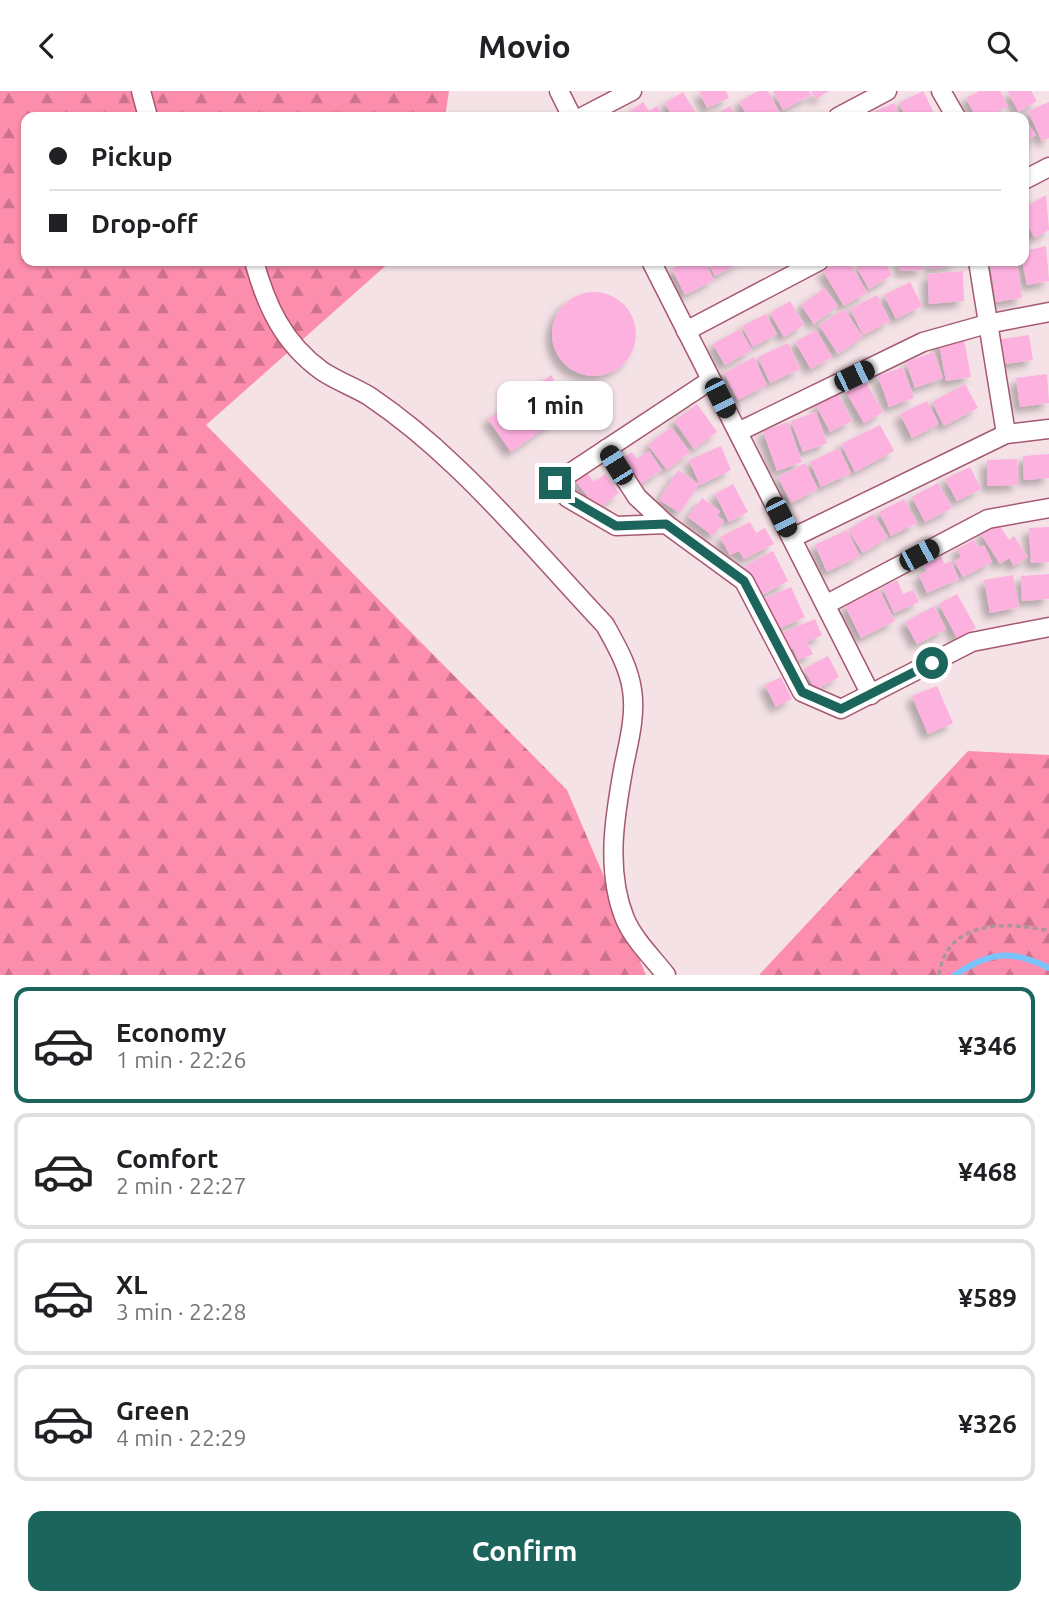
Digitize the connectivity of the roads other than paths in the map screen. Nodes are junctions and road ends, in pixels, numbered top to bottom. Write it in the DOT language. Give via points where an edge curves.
graph roads {
  1 [pos="141,91"];
  2 [pos="559,91"];
  3 [pos="632,91"];
  4 [pos="887,91"];
  5 [pos="941,91"];
  6 [pos="147,112"];
  7 [pos="570,112"];
  8 [pos="592,112"];
  9 [pos="847,112"];
  10 [pos="953,112"];
  11 [pos="1049,167"];
  12 [pos="1029,177"];
  13 [pos="255,266"];
  14 [pos="653,266"];
  15 [pos="810,266"];
  16 [pos="979,266"];
  17 [pos="1049,312"];
  18 [pos="987,324"];
  19 [pos="686,331"];
  20 [pos="711,380"];
  21 [pos="1049,429"];
  22 [pos="738,432"];
  23 [pos="1006,434"];
  24 [pos="606,449"];
  25 [pos="1049,508"];
  26 [pos="666,524"];
  27 [pos="792,538"];
  28 [pos="827,604"];
  29 [pos="1049,627"];
  30 [pos="871,695"];
  31 [pos="666,975"];
  1 -- 6 [label="street"];
  2 -- 7 [label="street"];
  3 -- 8 [label="street"];
  4 -- 9 [label="street"];
  5 -- 10 [label="street"];
  11 -- 12 [label="street"];
  13 -- 31 [label="street" via="265,302 280,328 306,356 322,371 368,395 457,467 605,625 632,690 631,730 616,807 613,871 625,918"];
  14 -- 19 [label="street"];
  15 -- 19 [label="street"];
  16 -- 18 [label="street"];
  17 -- 18 [label="street"];
  18 -- 22 [label="street" via="923,342"];
  18 -- 23 [label="street"];
  19 -- 20 [label="street"];
  20 -- 22 [label="street"];
  20 -- 24 [label="street"];
  21 -- 23 [label="street"];
  22 -- 27 [label="street"];
  23 -- 27 [label="street"];
  24 -- 26 [label="street" via="637,498"];
  24 -- 26 [label="street" via="555,483 568,498 616,526"];
  25 -- 28 [label="street" via="988,519"];
  26 -- 30 [label="street" via="744,581 802,692 841,709"];
  27 -- 28 [label="street"];
  28 -- 30 [label="street"];
  29 -- 30 [label="street" via="972,642"];
}
